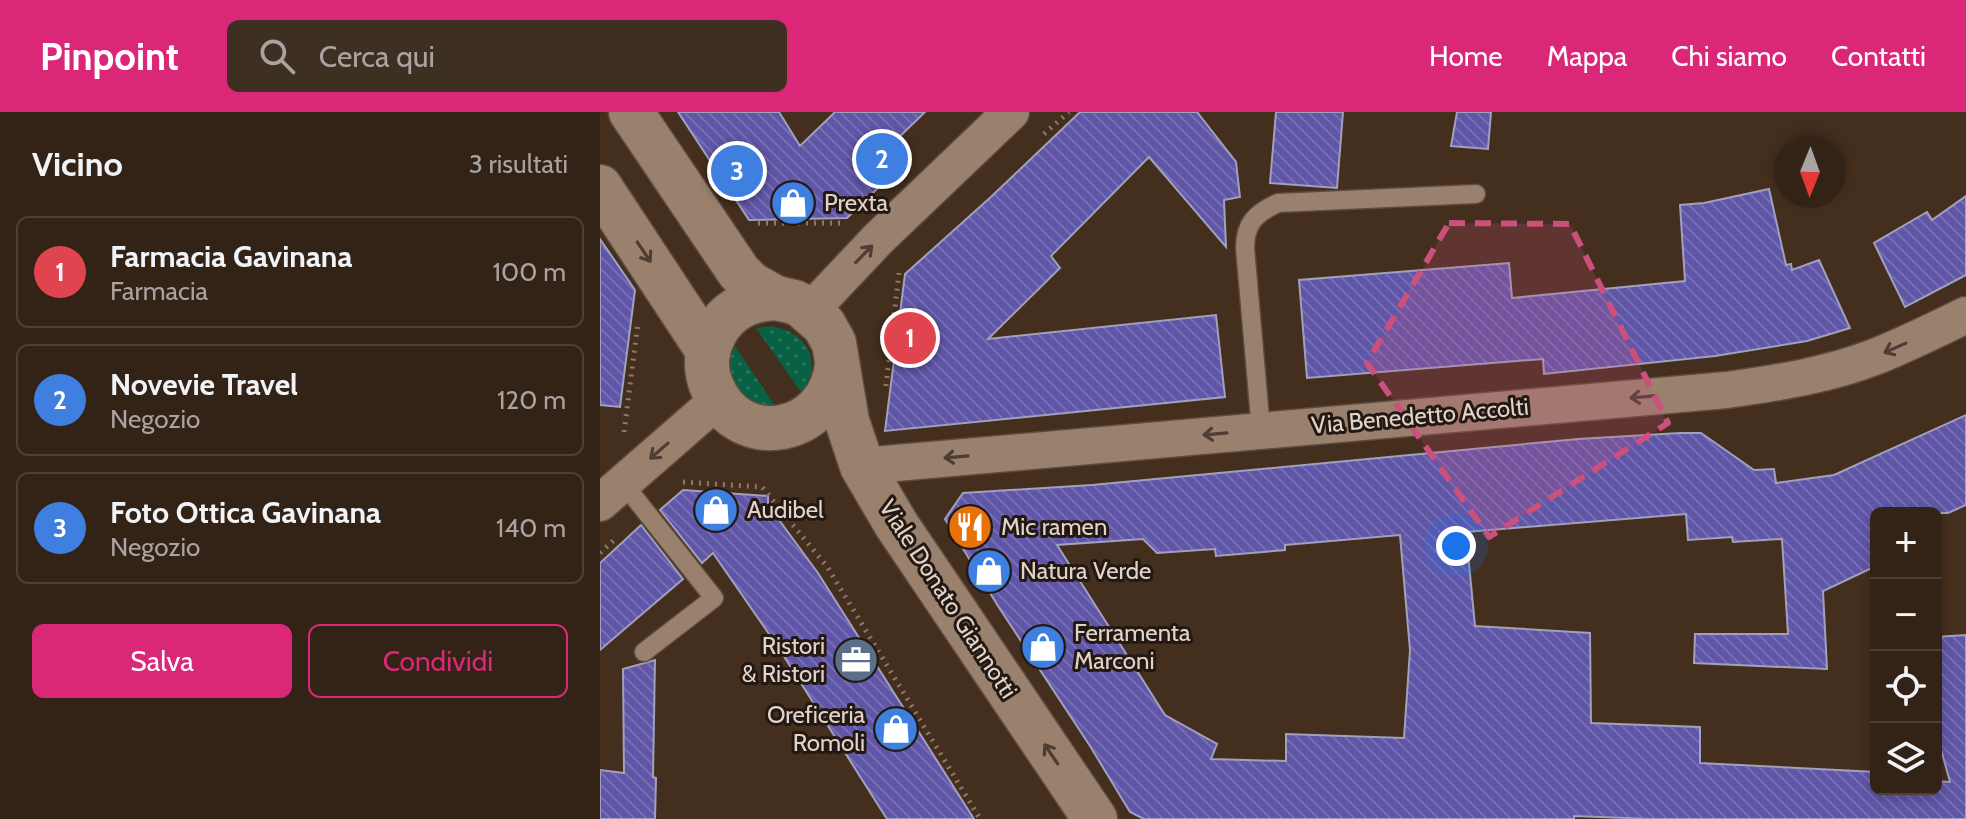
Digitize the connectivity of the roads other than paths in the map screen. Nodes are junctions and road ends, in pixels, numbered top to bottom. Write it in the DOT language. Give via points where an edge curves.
graph roads {
  1 [pos="631,112"];
  2 [pos="1011,112"];
  3 [pos="600,187"];
  4 [pos="1476,194"];
  5 [pos="793,305"];
  6 [pos="1966,315"];
  7 [pos="708,351"];
  8 [pos="837,364"];
  9 [pos="718,400"];
  10 [pos="1261,430"];
  11 [pos="862,466"];
  12 [pos="612,493"];
  13 [pos="644,652"];
  14 [pos="1095,819"];
  1 -- 5 [label="street, Viale Donato Giannotti" via="739,272"];
  5 -- 2 [label="street, one-way" via="878,239"];
  3 -- 7 [label="street, one-way"];
  4 -- 10 [label="lane" via="1278,203 1252,220 1245,248"];
  5 -- 7 [label="street" via="751,302 729,314"];
  5 -- 8 [label="street, Viale Donato Giannotti" via="824,325"];
  6 -- 10 [label="street, Via Benedetto Accolti, one-way" via="1875,357 1766,384"];
  7 -- 9 [label="street" via="708,376"];
  8 -- 9 [label="street" via="827,398 791,426 754,426"];
  8 -- 11 [label="street, Viale Donato Giannotti"];
  9 -- 12 [label="street, one-way"];
  10 -- 11 [label="street, Via Benedetto Accolti, one-way"];
  14 -- 11 [label="street, Viale Donato Giannotti, one-way"];
  12 -- 13 [label="lane" via="714,598"];
}
